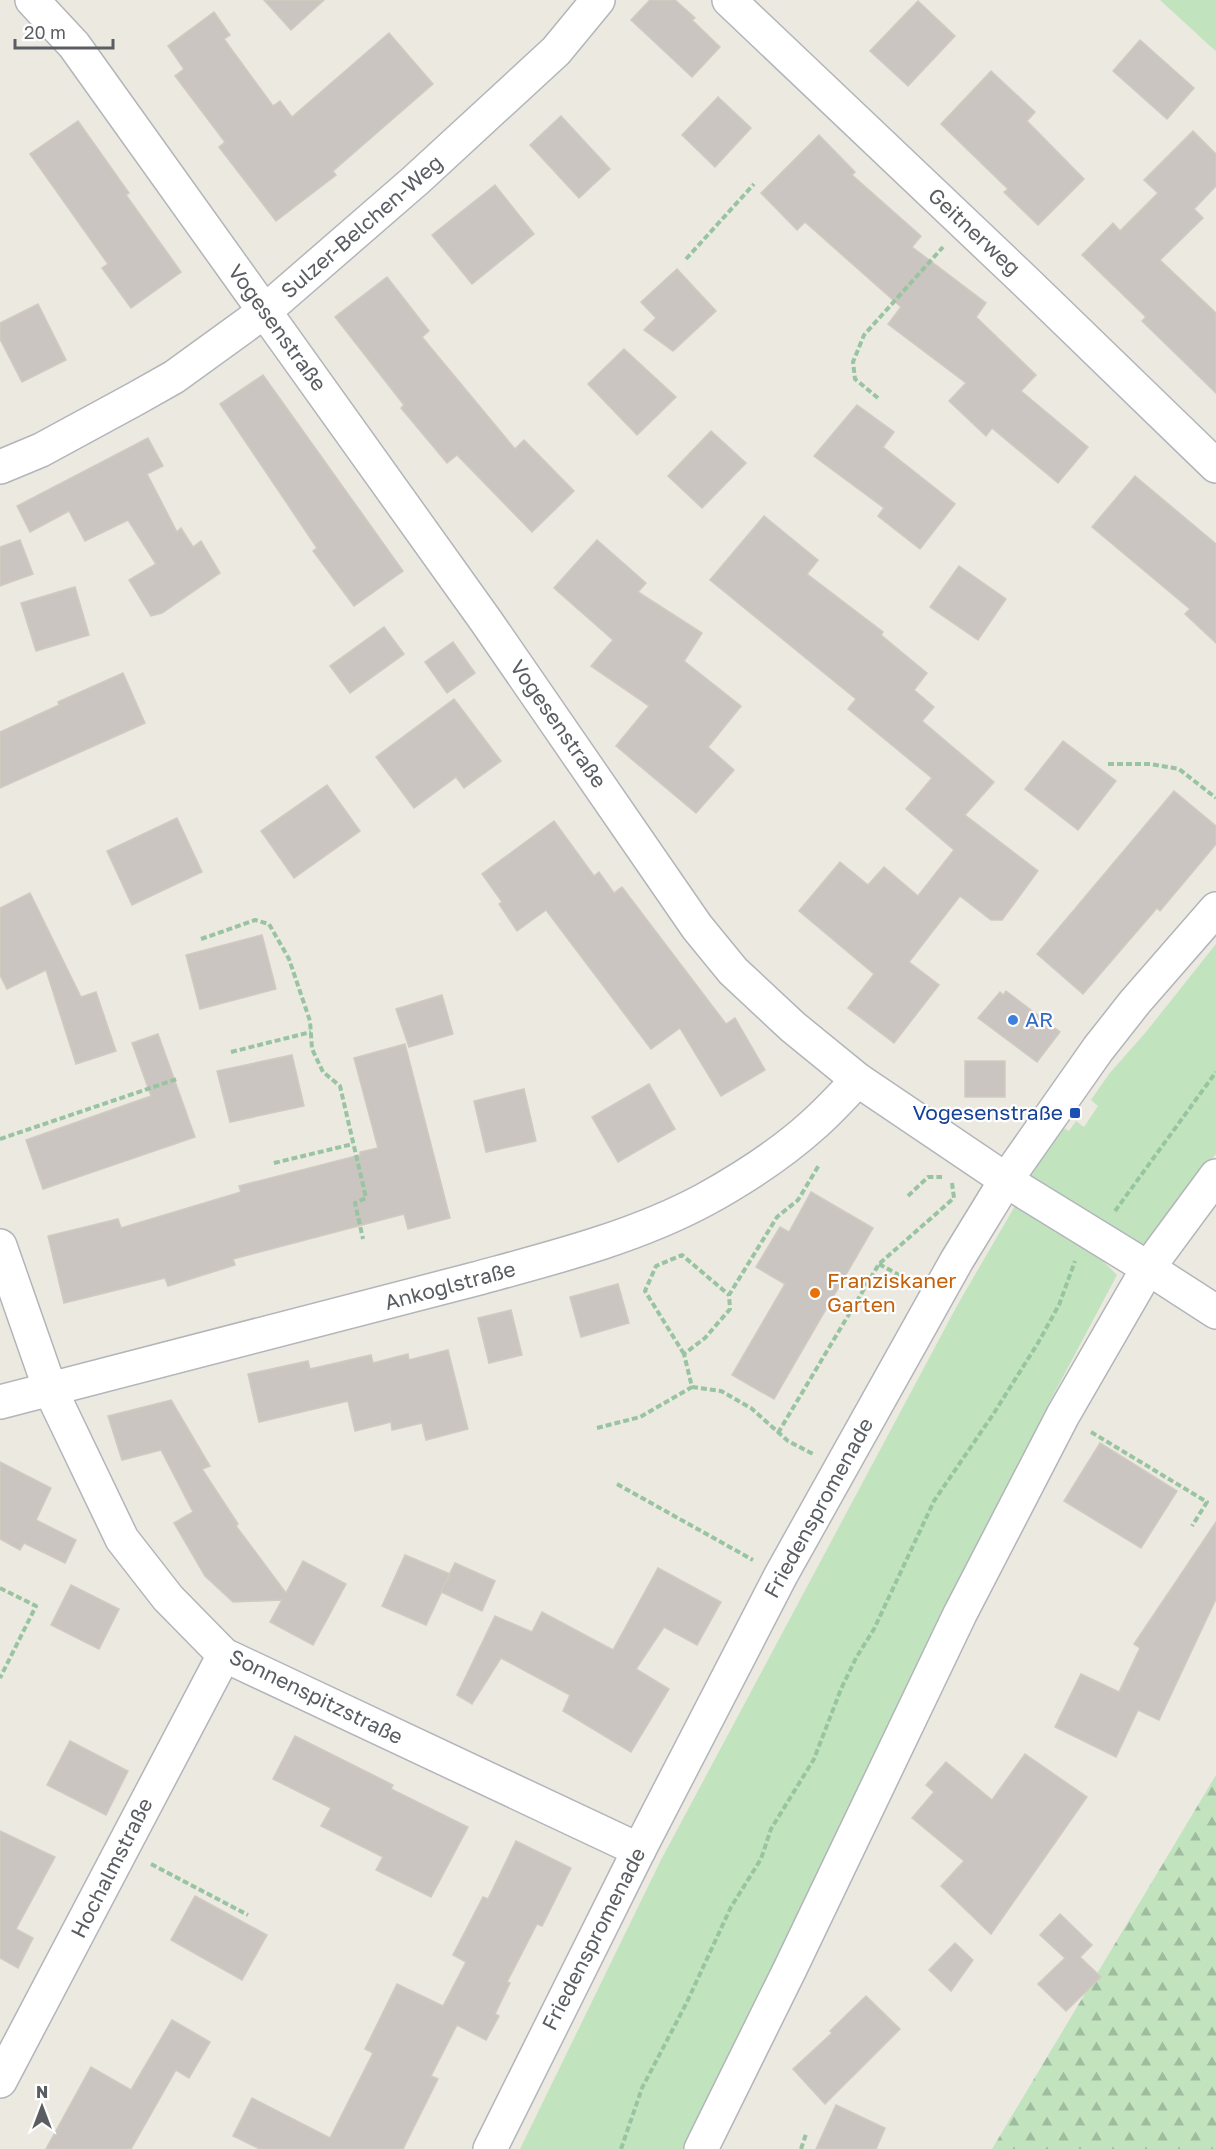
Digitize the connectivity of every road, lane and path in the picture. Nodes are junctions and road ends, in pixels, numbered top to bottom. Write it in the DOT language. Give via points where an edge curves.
graph roads {
  1 [pos="32,0"];
  2 [pos="598,0"];
  3 [pos="729,0"];
  4 [pos="754,184"];
  5 [pos="964,223"];
  6 [pos="686,259"];
  7 [pos="266,311"];
  8 [pos="878,398"];
  9 [pos="0,466"];
  10 [pos="1216,466"];
  11 [pos="1108,764"];
  12 [pos="1216,798"];
  13 [pos="1216,909"];
  14 [pos="201,939"];
  15 [pos="311,1032"];
  16 [pos="231,1052"];
  17 [pos="1216,1072"];
  18 [pos="177,1079"];
  19 [pos="858,1080"];
  20 [pos="0,1139"];
  21 [pos="353,1144"];
  22 [pos="824,1157"];
  23 [pos="274,1163"];
  24 [pos="952,1176"];
  25 [pos="1216,1176"];
  26 [pos="1006,1180"];
  27 [pos="1086,1229"];
  28 [pos="363,1239"];
  29 [pos="0,1246"];
  30 [pos="1148,1268"];
  31 [pos="729,1295"];
  32 [pos="1216,1312"];
  33 [pos="684,1354"];
  34 [pos="692,1387"];
  35 [pos="50,1389"];
  36 [pos="0,1402"];
  37 [pos="1063,1415"];
  38 [pos="597,1428"];
  39 [pos="778,1433"];
  40 [pos="841,1468"];
  41 [pos="617,1485"];
  42 [pos="1192,1526"];
  43 [pos="781,1575"];
  44 [pos="0,1588"];
  45 [pos="224,1655"];
  46 [pos="0,1678"];
  47 [pos="639,1850"];
  48 [pos="160,1869"];
  49 [pos="249,1915"];
  50 [pos="0,2081"];
  51 [pos="806,2134"];
  52 [pos="490,2149"];
  53 [pos="621,2149"];
  54 [pos="701,2149"];
  55 [pos="801,2149"];
  1 -- 7 [label="street, Vogesenstraße" via="74,45"];
  2 -- 7 [label="street, Sulzer-Belchen-Weg" via="556,51"];
  3 -- 5 [label="street, Geitnerweg"];
  4 -- 6 [label="path"];
  5 -- 8 [label="path" via="864,335 853,362 855,379"];
  5 -- 10 [label="street, Geitnerweg"];
  7 -- 9 [label="street, Sulzer-Belchen-Weg" via="108,416"];
  7 -- 19 [label="street, Vogesenstraße" via="697,927 733,971"];
  11 -- 12 [label="path" via="1179,769"];
  13 -- 26 [label="street, Friedenspromenade" via="1098,1049"];
  14 -- 15 [label="path" via="255,920 269,924 289,959"];
  15 -- 16 [label="path"];
  15 -- 21 [label="path" via="312,1049 323,1071 340,1086"];
  17 -- 27 [label="path" via="1115,1212"];
  18 -- 20 [label="path"];
  19 -- 26 [label="street, Vogesenstraße"];
  19 -- 35 [label="street, Ankoglstraße" via="782,1150 703,1201 626,1234 475,1279"];
  21 -- 23 [label="path"];
  21 -- 28 [label="path" via="366,1198 355,1203"];
  22 -- 31 [label="path" via="798,1200 777,1217"];
  24 -- 39 [label="path" via="954,1198 879,1264"];
  25 -- 30 [label="street"];
  26 -- 27 [label="street, Vogesenstraße"];
  26 -- 40 [label="street, Friedenspromenade"];
  27 -- 30 [label="street, Vogesenstraße"];
  27 -- 53 [label="path" via="1059,1305 994,1413 934,1501 841,1689 814,1759 771,1829 761,1859 731,1907 642,2088"];
  29 -- 35 [label="street, Sonnenspitzstraße"];
  30 -- 32 [label="street, Vogesenstraße"];
  30 -- 37 [label="street"];
  31 -- 33 [label="path" via="730,1309 705,1338"];
  31 -- 33 [label="path" via="682,1254 656,1266 645,1291"];
  33 -- 34 [label="path"];
  34 -- 38 [label="path" via="640,1417"];
  34 -- 39 [label="path" via="721,1390 751,1408"];
  35 -- 36 [label="street, Ankoglstraße"];
  35 -- 45 [label="street, Sonnenspitzstraße" via="122,1539 168,1598"];
  37 -- 42 [label="path" via="1207,1502"];
  37 -- 54 [label="street" via="960,1614"];
  39 -- 40 [label="path"];
  40 -- 43 [label="street, Friedenspromenade"];
  41 -- 43 [label="path"];
  43 -- 47 [label="street, Friedenspromenade"];
  44 -- 46 [label="path" via="36,1606"];
  45 -- 47 [label="street, Sonnenspitzstraße"];
  45 -- 50 [label="street, Hochalmstraße"];
  47 -- 52 [label="street, Friedenspromenade"];
  48 -- 49 [label="path"];
  51 -- 55 [label="path"];
}
